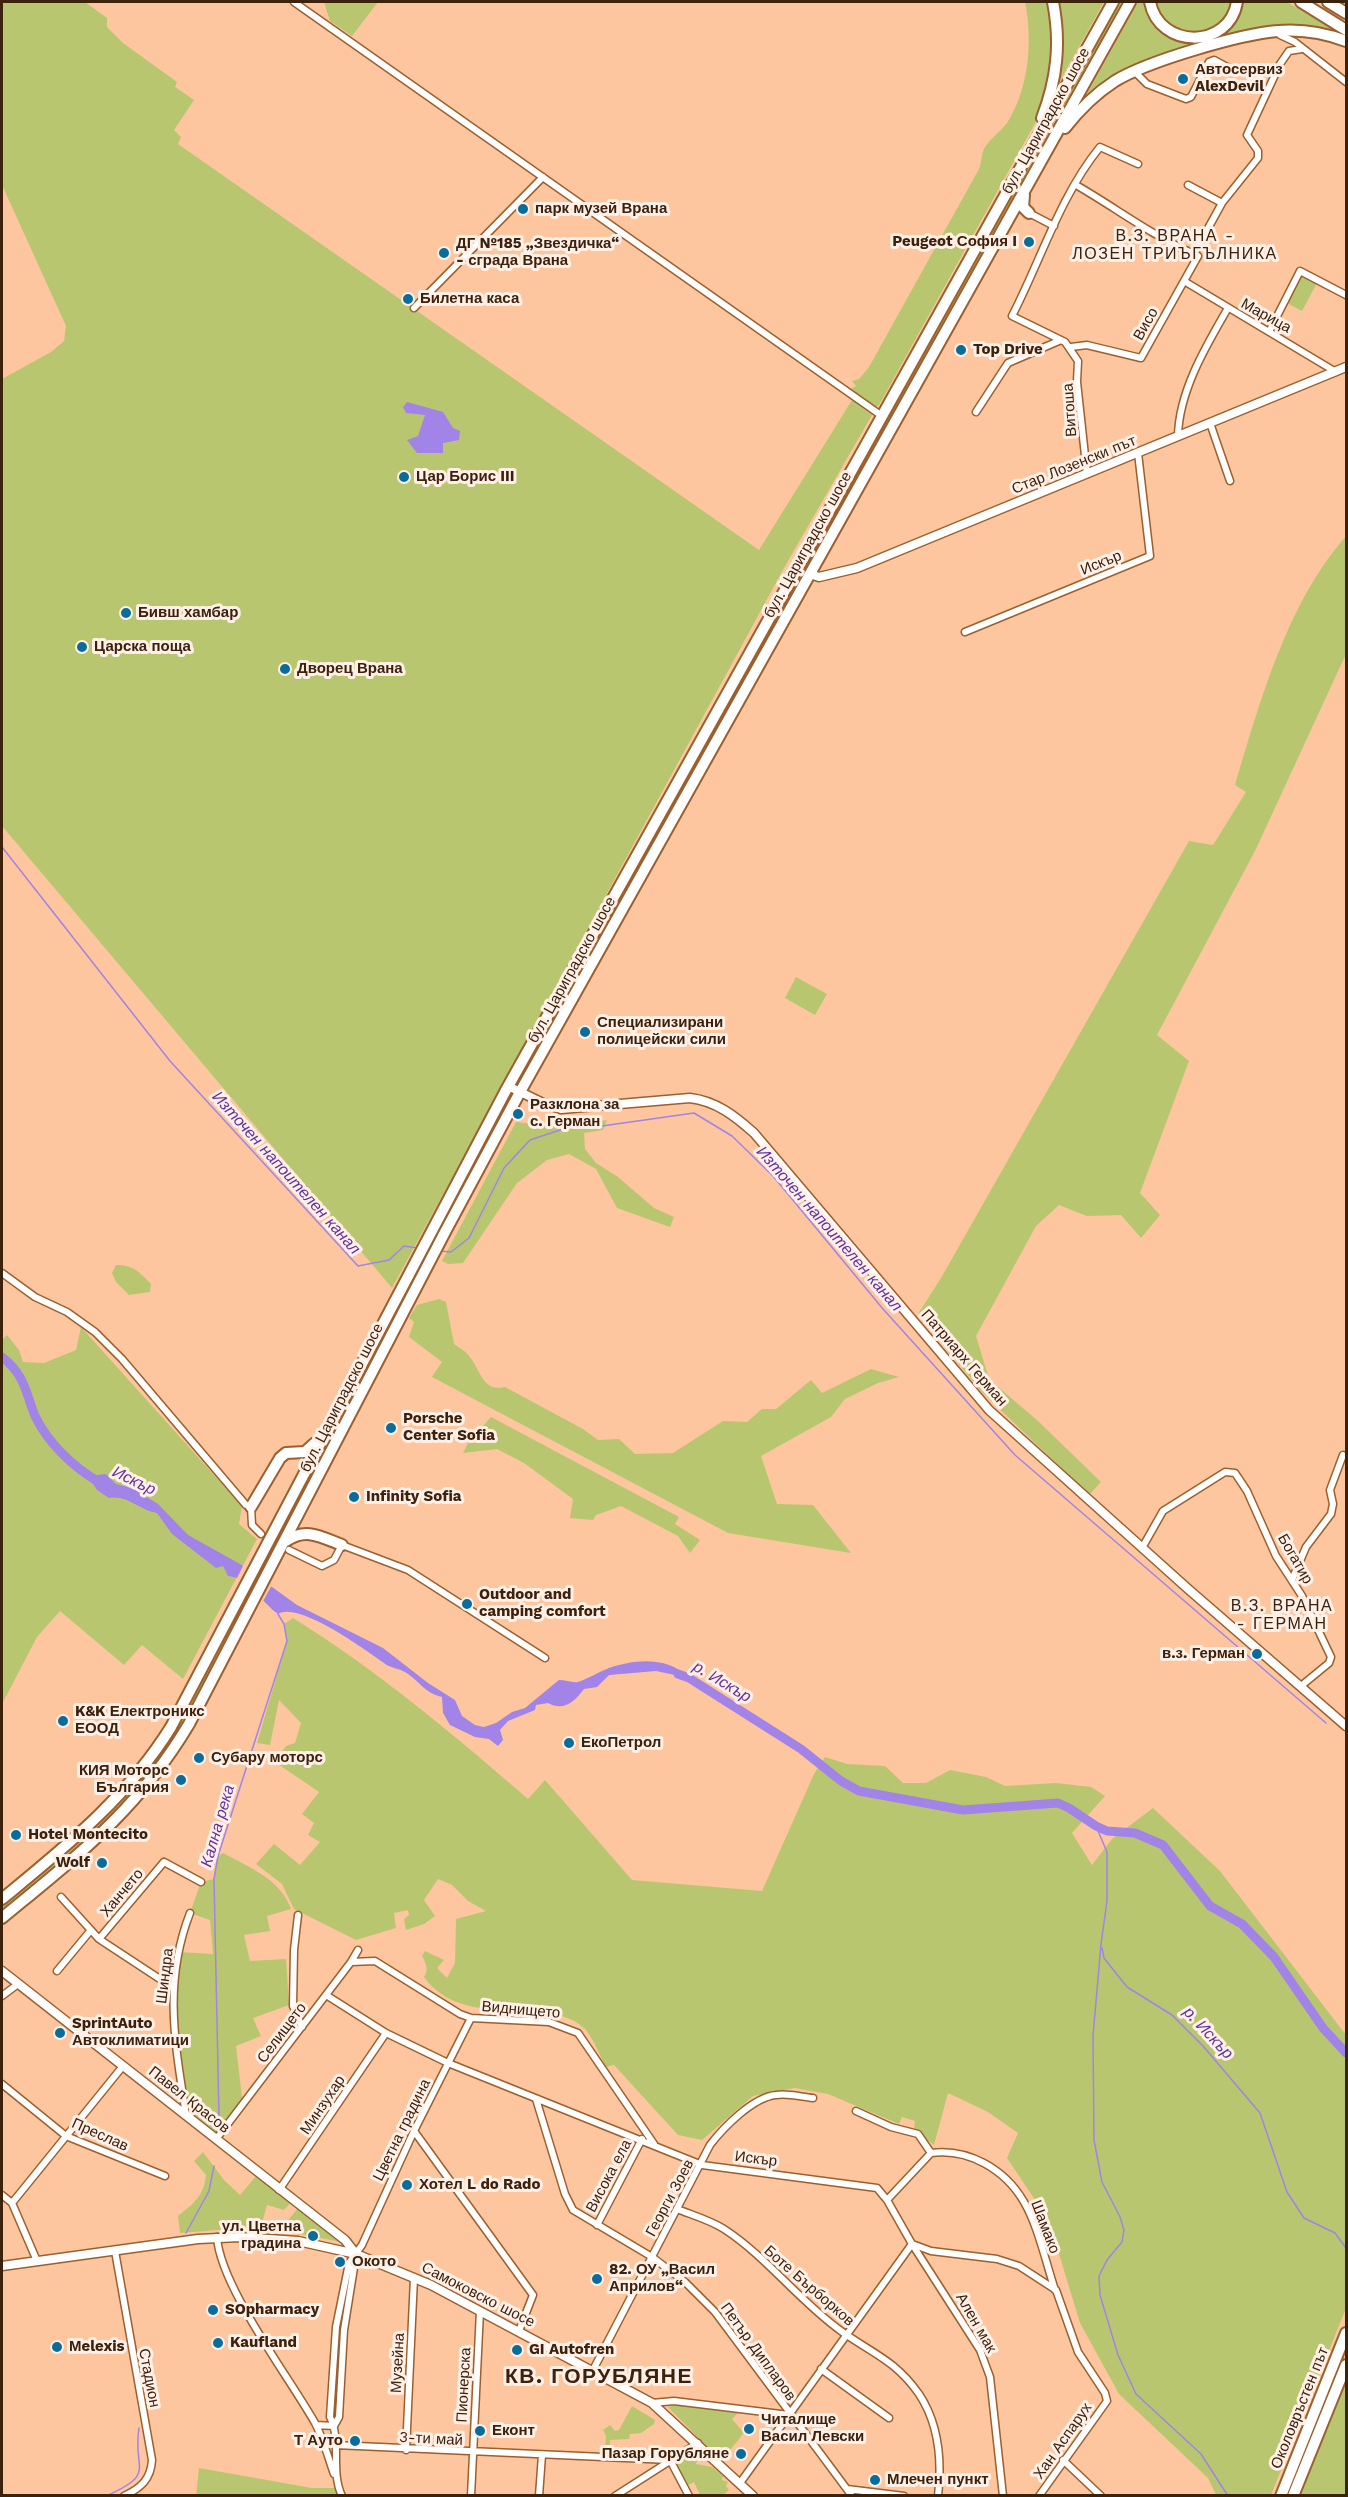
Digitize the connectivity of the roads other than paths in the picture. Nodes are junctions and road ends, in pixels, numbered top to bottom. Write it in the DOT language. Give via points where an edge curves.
graph roads {
  1 [pos="294,2"];
  2 [pos="1053,2"];
  3 [pos="1113,2"];
  4 [pos="1130,2"];
  5 [pos="1150,2"];
  6 [pos="1237,2"];
  7 [pos="1301,2"];
  8 [pos="1328,2"];
  9 [pos="1347,13"];
  10 [pos="1347,30"];
  11 [pos="1278,31"];
  12 [pos="1347,41"];
  13 [pos="1302,49"];
  14 [pos="1227,67"];
  15 [pos="1134,71"];
  16 [pos="1347,82"];
  17 [pos="1047,149"];
  18 [pos="1028,155"];
  19 [pos="1138,164"];
  20 [pos="543,177"];
  21 [pos="1076,184"];
  22 [pos="1188,185"];
  23 [pos="1025,190"];
  24 [pos="1222,202"];
  25 [pos="1029,213"];
  26 [pos="1007,221"];
  27 [pos="1054,226"];
  28 [pos="1194,254"];
  29 [pos="1184,281"];
  30 [pos="1347,295"];
  31 [pos="414,308"];
  32 [pos="1228,308"];
  33 [pos="1270,330"];
  34 [pos="1061,340"];
  35 [pos="1071,347"];
  36 [pos="1347,368"];
  37 [pos="1336,372"];
  38 [pos="976,412"];
  39 [pos="882,416"];
  40 [pos="1210,423"];
  41 [pos="1178,436"];
  42 [pos="1138,453"];
  43 [pos="1087,474"];
  44 [pos="1230,481"];
  45 [pos="810,574"];
  46 [pos="964,632"];
  47 [pos="508,1086"];
  48 [pos="520,1092"];
  49 [pos="2,1274"];
  50 [pos="332,1418"];
  51 [pos="296,1454"];
  52 [pos="1343,1455"];
  53 [pos="293,1494"];
  54 [pos="303,1504"];
  55 [pos="251,1508"];
  56 [pos="314,1533"];
  57 [pos="261,1534"];
  58 [pos="342,1545"];
  59 [pos="286,1547"];
  60 [pos="1142,1548"];
  61 [pos="1292,1580"];
  62 [pos="545,1658"];
  63 [pos="1300,1686"];
  64 [pos="1347,1726"];
  65 [pos="201,1882"];
  66 [pos="61,1897"];
  67 [pos="2,1899"];
  68 [pos="190,1913"];
  69 [pos="298,1915"];
  70 [pos="2,1918"];
  71 [pos="91,1930"];
  72 [pos="99,1939"];
  73 [pos="358,1950"];
  74 [pos="351,1962"];
  75 [pos="2,1971"];
  76 [pos="57,1971"];
  77 [pos="18,1984"];
  78 [pos="172,1987"];
  79 [pos="326,1995"];
  80 [pos="2,1996"];
  81 [pos="471,2018"];
  82 [pos="302,2027"];
  83 [pos="386,2033"];
  84 [pos="448,2063"];
  85 [pos="123,2066"];
  86 [pos="2,2084"];
  87 [pos="536,2098"];
  88 [pos="813,2098"];
  89 [pos="856,2110"];
  90 [pos="186,2115"];
  91 [pos="414,2131"];
  92 [pos="66,2136"];
  93 [pos="217,2138"];
  94 [pos="642,2139"];
  95 [pos="655,2145"];
  96 [pos="931,2153"];
  97 [pos="702,2165"];
  98 [pos="165,2176"];
  99 [pos="279,2190"];
  100 [pos="2,2195"];
  101 [pos="887,2200"];
  102 [pos="12,2203"];
  103 [pos="677,2209"];
  104 [pos="597,2225"];
  105 [pos="217,2238"];
  106 [pos="912,2244"];
  107 [pos="115,2251"];
  108 [pos="356,2254"];
  109 [pos="652,2257"];
  110 [pos="37,2261"];
  111 [pos="2,2266"];
  112 [pos="414,2278"];
  113 [pos="1056,2290"];
  114 [pos="480,2312"];
  115 [pos="519,2331"];
  116 [pos="1347,2333"];
  117 [pos="846,2334"];
  118 [pos="1347,2365"];
  119 [pos="821,2369"];
  120 [pos="593,2370"];
  121 [pos="652,2403"];
  122 [pos="789,2415"];
  123 [pos="889,2418"];
  124 [pos="316,2425"];
  125 [pos="334,2426"];
  126 [pos="698,2443"];
  127 [pos="335,2445"];
  128 [pos="406,2450"];
  129 [pos="473,2453"];
  130 [pos="542,2455"];
  131 [pos="670,2460"];
  132 [pos="1063,2460"];
  133 [pos="337,2483"];
  134 [pos="740,2483"];
  135 [pos="847,2489"];
  136 [pos="1296,2493"];
  137 [pos="124,2495"];
  138 [pos="342,2496"];
  139 [pos="471,2496"];
  140 [pos="539,2496"];
  141 [pos="615,2496"];
  142 [pos="689,2496"];
  143 [pos="753,2496"];
  144 [pos="852,2496"];
  145 [pos="904,2496"];
  146 [pos="938,2496"];
  147 [pos="1003,2496"];
  148 [pos="1039,2496"];
  149 [pos="1101,2496"];
  150 [pos="1281,2496"];
  1 -- 20 [label="street"];
  2 -- 18 [label="highway" via="1058,39 1055,73"];
  3 -- 18 [label="highway, бул. Цариградско шосе"];
  4 -- 17 [label="highway, бул. Цариградско шосе"];
  5 -- 6 [label="highway" via="1167,29 1182,37 1196,38 1221,29 1233,15"];
  7 -- 10 [label="highway"];
  8 -- 9 [label="highway"];
  11 -- 12 [label="highway" via="1307,31"];
  11 -- 13 [label="street"];
  11 -- 15 [label="highway"];
  13 -- 16 [label="street"];
  13 -- 24 [label="street, Висо" via="1289,51 1280,64 1248,138 1258,151 1258,158"];
  14 -- 15 [label="street" via="1211,60 1191,97 1186,99 1147,84"];
  15 -- 17 [label="highway" via="1087,103"];
  17 -- 23 [label="highway, бул. Цариградско шосе"];
  18 -- 39 [label="highway, бул. Цариградско шосе"];
  19 -- 21 [label="street" via="1100,147"];
  20 -- 31 [label="street"];
  20 -- 39 [label="street"];
  21 -- 27 [label="street"];
  21 -- 28 [label="street" via="1152,234"];
  22 -- 24 [label="street"];
  23 -- 25 [label="highway" via="1023,207"];
  23 -- 26 [label="highway, бул. Цариградско шосе"];
  24 -- 28 [label="street, Висо"];
  25 -- 26 [label="highway" via="1020,212"];
  25 -- 27 [label="street"];
  26 -- 45 [label="highway, бул. Цариградско шосе"];
  27 -- 34 [label="street" via="1012,316"];
  28 -- 29 [label="street, Висо" via="1198,256"];
  29 -- 32 [label="street, Марица"];
  29 -- 35 [label="street, Висо" via="1141,358 1087,345"];
  30 -- 33 [label="street" via="1299,271"];
  32 -- 33 [label="street, Марица"];
  32 -- 41 [label="street" via="1199,361"];
  33 -- 37 [label="street, Марица"];
  34 -- 35 [label="street"];
  34 -- 38 [label="street" via="1008,363"];
  35 -- 43 [label="street, Витоша" via="1080,366 1077,382"];
  36 -- 37 [label="street, Стар Лозенски път"];
  37 -- 40 [label="street, Стар Лозенски път"];
  39 -- 47 [label="highway, бул. Цариградско шосе"];
  40 -- 41 [label="street, Стар Лозенски път"];
  40 -- 44 [label="street"];
  41 -- 42 [label="street, Стар Лозенски път"];
  42 -- 43 [label="street, Стар Лозенски път"];
  42 -- 46 [label="street, Искър" via="1150,556"];
  43 -- 45 [label="street, Стар Лозенски път" via="856,568 819,578"];
  45 -- 48 [label="highway, бул. Цариградско шосе"];
  47 -- 48 [label="street, Патриарх Герман"];
  47 -- 50 [label="highway, бул. Цариградско шосе"];
  48 -- 54 [label="highway, бул. Цариградско шосе"];
  48 -- 60 [label="street, Патриарх Герман" via="561,1109 690,1098 708,1102 732,1115 754,1133 989,1410"];
  49 -- 55 [label="street" via="95,1332"];
  50 -- 51 [label="highway" via="310,1449"];
  50 -- 53 [label="highway, бул. Цариградско шосе"];
  51 -- 53 [label="highway" via="301,1462"];
  51 -- 55 [label="highway" via="286,1453 280,1458"];
  52 -- 61 [label="street" via="1330,1490 1331,1514 1306,1547"];
  53 -- 67 [label="highway, бул. Цариградско шосе" via="174,1722 141,1770 100,1816"];
  54 -- 56 [label="highway" via="304,1520"];
  54 -- 59 [label="highway, бул. Цариградско шосе"];
  55 -- 57 [label="street" via="252,1525"];
  56 -- 58 [label="highway"];
  56 -- 59 [label="highway" via="299,1533"];
  58 -- 59 [label="street" via="334,1560 322,1566"];
  58 -- 62 [label="street" via="408,1570"];
  59 -- 70 [label="highway, бул. Цариградско шосе" via="273,1563 189,1724 144,1790 98,1837"];
  60 -- 61 [label="street, Богатир" via="1163,1511 1230,1471 1243,1483 1276,1556"];
  60 -- 63 [label="street, Патриарх Герман"];
  61 -- 63 [label="street, Богатир" via="1331,1657 1329,1663"];
  63 -- 64 [label="street, Патриарх Герман"];
  65 -- 72 [label="street, Ханчето" via="164,1862"];
  66 -- 71 [label="street"];
  68 -- 78 [label="street, Шиндра"];
  69 -- 82 [label="street" via="293,2006"];
  71 -- 72 [label="street"];
  71 -- 76 [label="street, Ханчето"];
  72 -- 78 [label="street"];
  73 -- 74 [label="street, Селището"];
  74 -- 79 [label="street, Селището"];
  74 -- 81 [label="street, Виднището" via="375,1961"];
  75 -- 77 [label="street, Павел Красов"];
  77 -- 80 [label="street"];
  77 -- 85 [label="street, Павел Красов"];
  78 -- 90 [label="street, Шиндра" via="172,2022"];
  79 -- 82 [label="street, Селището"];
  79 -- 83 [label="street, Искър"];
  81 -- 84 [label="street, Цветна градина"];
  81 -- 95 [label="street, Виднището" via="549,2022 578,2033"];
  82 -- 93 [label="street, Селището"];
  83 -- 84 [label="street, Искър"];
  83 -- 99 [label="street, Минзухар"];
  84 -- 87 [label="street, Искър"];
  84 -- 91 [label="street, Цветна градина"];
  85 -- 90 [label="street, Павел Красов"];
  85 -- 92 [label="street"];
  86 -- 92 [label="street, Преслав"];
  87 -- 94 [label="street, Искър"];
  87 -- 104 [label="street, Петър Дипларов" via="565,2194 573,2210"];
  88 -- 97 [label="street, Георги Зоев" via="776,2094 759,2101 723,2129 710,2145"];
  89 -- 96 [label="street" via="891,2127 918,2134"];
  90 -- 93 [label="street, Павел Красов"];
  91 -- 108 [label="street, Цветна градина"];
  91 -- 115 [label="street" via="533,2295"];
  92 -- 98 [label="street, Преслав"];
  92 -- 102 [label="street"];
  93 -- 99 [label="street, Павел Красов"];
  94 -- 95 [label="street, Искър"];
  94 -- 104 [label="street, Висока ела"];
  95 -- 97 [label="street, Искър"];
  96 -- 101 [label="street"];
  96 -- 113 [label="street, Шамако" via="957,2151 989,2166 1014,2189 1024,2203"];
  97 -- 101 [label="street, Искър" via="867,2185 877,2188"];
  97 -- 103 [label="street, Георги Зоев"];
  99 -- 108 [label="street, Павел Красов" via="345,2240"];
  100 -- 102 [label="street"];
  101 -- 106 [label="street, Искър"];
  102 -- 110 [label="street"];
  103 -- 109 [label="street, Георги Зоев"];
  103 -- 117 [label="street, Боте Бърборков" via="732,2235"];
  104 -- 109 [label="street, Петър Дипларов"];
  105 -- 107 [label="street, Самоковско шосе"];
  105 -- 108 [label="street, Самоковско шосе" via="264,2236"];
  105 -- 124 [label="street" via="233,2285"];
  106 -- 113 [label="street" via="931,2252 1019,2265"];
  106 -- 117 [label="street"];
  106 -- 147 [label="street, Ален мак" via="980,2350 990,2377"];
  107 -- 110 [label="street, Самоковско шосе"];
  107 -- 137 [label="street, Стадион" via="152,2460 148,2478"];
  108 -- 112 [label="street, Самоковско шосе"];
  108 -- 125 [label="street, Цветна градина" via="349,2263 336,2327 330,2417"];
  109 -- 120 [label="street, Георги Зоев"];
  109 -- 122 [label="street, Петър Дипларов" via="715,2312"];
  110 -- 111 [label="street, Самоковско шосе"];
  112 -- 114 [label="street, Самоковско шосе"];
  112 -- 128 [label="street, Музейна"];
  113 -- 132 [label="street, Хан Аспарух" via="1078,2352 1107,2401"];
  114 -- 115 [label="street, Самоковско шосе"];
  114 -- 129 [label="street, Пионерска"];
  115 -- 120 [label="street, Самоковско шосе"];
  116 -- 150 [label="highway, Околовръстен път"];
  117 -- 119 [label="street"];
  117 -- 146 [label="street, Боте Бърборков" via="885,2357 920,2395 939,2448"];
  118 -- 136 [label="highway, Околовръстен път"];
  119 -- 122 [label="street"];
  119 -- 123 [label="street"];
  120 -- 121 [label="street, Самоковско шосе"];
  121 -- 122 [label="street" via="674,2401"];
  121 -- 126 [label="street, Самоковско шосе"];
  122 -- 134 [label="street"];
  122 -- 135 [label="street, Петър Дипларов"];
  124 -- 125 [label="street"];
  124 -- 133 [label="street"];
  125 -- 127 [label="street, Цветна градина"];
  126 -- 131 [label="street"];
  126 -- 134 [label="street, Самоковско шосе"];
  127 -- 128 [label="street, 3-ти май"];
  127 -- 133 [label="street, Цветна градина"];
  128 -- 129 [label="street, 3-ти май"];
  129 -- 130 [label="street, 3-ти май"];
  129 -- 139 [label="street, Пионерска"];
  130 -- 131 [label="street, 3-ти май"];
  130 -- 140 [label="street"];
  131 -- 141 [label="street"];
  131 -- 142 [label="street"];
  132 -- 148 [label="street, Хан Аспарух"];
  132 -- 149 [label="street"];
  133 -- 138 [label="street"];
  134 -- 143 [label="street, Самоковско шосе"];
  135 -- 144 [label="street, Петър Дипларов"];
  135 -- 145 [label="street"];
}
